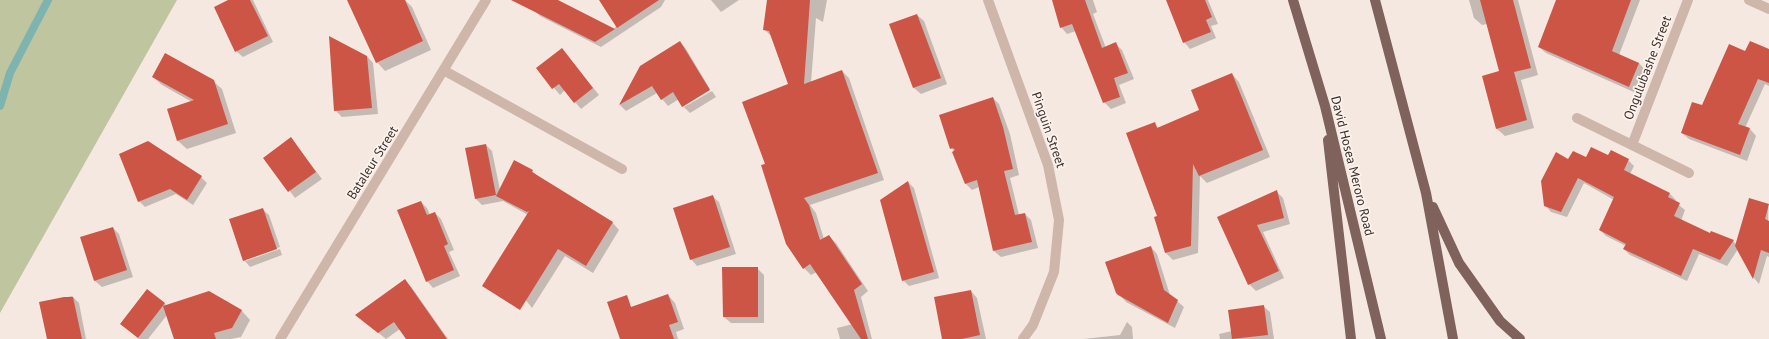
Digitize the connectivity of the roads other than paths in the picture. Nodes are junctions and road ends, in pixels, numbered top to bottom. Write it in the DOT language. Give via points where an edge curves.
graph roads {
  1 [pos="486,0"];
  2 [pos="988,0"];
  3 [pos="1293,0"];
  4 [pos="1375,0"];
  5 [pos="1688,0"];
  6 [pos="1749,0"];
  7 [pos="1769,9"];
  8 [pos="445,71"];
  9 [pos="1325,106"];
  10 [pos="1577,118"];
  11 [pos="1632,145"];
  12 [pos="622,169"];
  13 [pos="1689,173"];
  14 [pos="1426,193"];
  15 [pos="280,339"];
  16 [pos="1023,339"];
  17 [pos="1350,339"];
  18 [pos="1381,339"];
  19 [pos="1453,339"];
  20 [pos="1520,339"];
  1 -- 8 [label="street, Bataleur Street"];
  2 -- 16 [label="street, Pinguin Street" via="1048,165 1059,220 1054,272 1033,325"];
  3 -- 9 [label="main road, David Hosea Meroro Road"];
  4 -- 14 [label="main road"];
  5 -- 11 [label="street, Ongulubashe Street"];
  6 -- 7 [label="street"];
  8 -- 12 [label="street"];
  8 -- 15 [label="street, Bataleur Street"];
  9 -- 17 [label="main road"];
  9 -- 18 [label="main road, David Hosea Meroro Road"];
  10 -- 11 [label="street"];
  11 -- 13 [label="street"];
  14 -- 19 [label="main road"];
  14 -- 20 [label="main road" via="1459,263 1500,321"];
}
